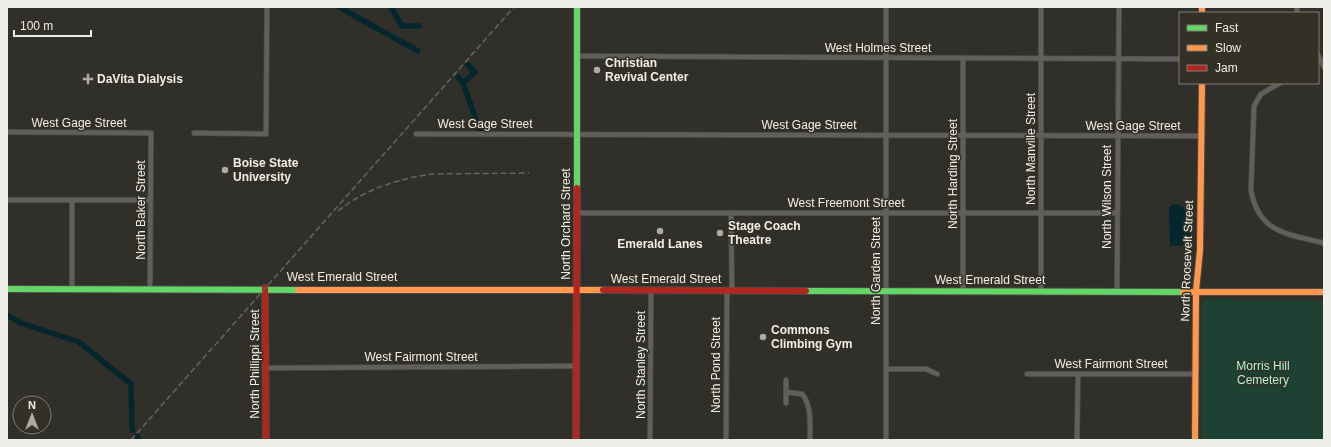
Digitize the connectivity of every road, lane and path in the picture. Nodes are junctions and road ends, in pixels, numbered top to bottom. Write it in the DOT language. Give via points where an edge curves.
graph roads {
  1 [pos="267,7"];
  2 [pos="577,7"];
  3 [pos="886,7"];
  4 [pos="1041,7"];
  5 [pos="1120,7"];
  6 [pos="577,56"];
  7 [pos="886,58"];
  8 [pos="963,58"];
  9 [pos="1041,58"];
  10 [pos="1119,59"];
  11 [pos="1179,59"];
  12 [pos="1202,84"];
  13 [pos="1278,84"];
  14 [pos="7,132"];
  15 [pos="151,133"];
  16 [pos="194,133"];
  17 [pos="416,134"];
  18 [pos="576,134"];
  19 [pos="886,135"];
  20 [pos="963,135"];
  21 [pos="1041,136"];
  22 [pos="1118,136"];
  23 [pos="1201,136"];
  24 [pos="7,200"];
  25 [pos="72,200"];
  26 [pos="151,200"];
  27 [pos="576,213"];
  28 [pos="731,213"];
  29 [pos="886,213"];
  30 [pos="963,213"];
  31 [pos="1041,213"];
  32 [pos="1116,213"];
  33 [pos="1324,243"];
  34 [pos="7,288"];
  35 [pos="72,288"];
  36 [pos="150,288"];
  37 [pos="265,288"];
  38 [pos="577,289"];
  39 [pos="651,290"];
  40 [pos="729,290"];
  41 [pos="886,290"];
  42 [pos="963,290"];
  43 [pos="1041,291"];
  44 [pos="1117,291"];
  45 [pos="1196,291"];
  46 [pos="1324,292"];
  47 [pos="576,366"];
  48 [pos="266,368"];
  49 [pos="886,369"];
  50 [pos="937,374"];
  51 [pos="1027,374"];
  52 [pos="1078,374"];
  53 [pos="1194,374"];
  54 [pos="786,380"];
  55 [pos="786,392"];
  56 [pos="786,403"];
  57 [pos="266,440"];
  58 [pos="576,440"];
  59 [pos="650,440"];
  60 [pos="726,440"];
  61 [pos="810,440"];
  62 [pos="886,440"];
  63 [pos="1077,440"];
  64 [pos="1195,440"];
  1 -- 16 [label="street" via="266,134"];
  2 -- 6 [label="street, North Orchard Street"];
  3 -- 7 [label="street, North Garden Street"];
  4 -- 9 [label="street, North Manville Street"];
  5 -- 10 [label="street, North Wilson Street"];
  6 -- 7 [label="street, West Holmes Street"];
  6 -- 18 [label="street, North Orchard Street"];
  7 -- 8 [label="street, West Holmes Street"];
  7 -- 19 [label="street, North Garden Street"];
  8 -- 9 [label="street, West Holmes Street"];
  8 -- 20 [label="street, North Harding Street"];
  9 -- 10 [label="street, West Holmes Street"];
  9 -- 21 [label="street, North Manville Street"];
  10 -- 11 [label="street, West Holmes Street"];
  10 -- 22 [label="street, North Wilson Street"];
  12 -- 23 [label="street, North Roosevelt Street"];
  13 -- 33 [label="street" via="1261,94 1254,106 1253,201 1262,218 1274,228 1290,235"];
  14 -- 15 [label="street, West Gage Street"];
  15 -- 26 [label="street, North Baker Street"];
  17 -- 18 [label="street, West Gage Street"];
  18 -- 19 [label="street, West Gage Street"];
  18 -- 27 [label="street, North Orchard Street"];
  19 -- 20 [label="street, West Gage Street"];
  19 -- 29 [label="street, North Garden Street"];
  20 -- 21 [label="street, West Gage Street"];
  20 -- 30 [label="street, North Harding Street"];
  21 -- 22 [label="street, West Gage Street"];
  21 -- 31 [label="street, North Manville Street"];
  22 -- 23 [label="street, West Gage Street"];
  22 -- 32 [label="street, North Wilson Street"];
  23 -- 45 [label="street, North Roosevelt Street" via="1200,250"];
  24 -- 25 [label="street"];
  25 -- 26 [label="street"];
  25 -- 35 [label="street"];
  26 -- 36 [label="street, North Baker Street"];
  27 -- 28 [label="street, West Freemont Street"];
  27 -- 38 [label="street, North Orchard Street"];
  28 -- 29 [label="street, West Freemont Street"];
  28 -- 40 [label="street, North Pond Street"];
  29 -- 30 [label="street, West Freemont Street"];
  29 -- 41 [label="street, North Garden Street"];
  30 -- 31 [label="street, West Freemont Street"];
  30 -- 42 [label="street, North Harding Street"];
  31 -- 32 [label="street, West Freemont Street"];
  31 -- 43 [label="street, North Manville Street"];
  32 -- 44 [label="street, North Wilson Street"];
  34 -- 35 [label="street, West Emerald Street"];
  35 -- 36 [label="street, West Emerald Street"];
  36 -- 37 [label="street, West Emerald Street"];
  37 -- 38 [label="street, West Emerald Street"];
  37 -- 48 [label="street, North Phillippi Street"];
  38 -- 39 [label="street, West Emerald Street"];
  38 -- 47 [label="street, North Orchard Street"];
  39 -- 40 [label="street, West Emerald Street"];
  39 -- 59 [label="street, North Stanley Street"];
  40 -- 41 [label="street, West Emerald Street"];
  40 -- 60 [label="street, North Pond Street"];
  41 -- 42 [label="street, West Emerald Street"];
  41 -- 49 [label="street, North Garden Street"];
  42 -- 43 [label="street, West Emerald Street"];
  43 -- 44 [label="street, West Emerald Street"];
  44 -- 45 [label="street, West Emerald Street"];
  45 -- 46 [label="street, West Emerald Street"];
  45 -- 53 [label="street, North Roosevelt Street"];
  47 -- 48 [label="street, West Fairmont Street"];
  47 -- 58 [label="street, North Orchard Street"];
  48 -- 57 [label="street, North Phillippi Street"];
  49 -- 50 [label="street" via="926,369"];
  49 -- 62 [label="street, North Garden Street"];
  51 -- 52 [label="street, West Fairmont Street"];
  52 -- 53 [label="street, West Fairmont Street"];
  52 -- 63 [label="street"];
  53 -- 64 [label="street, North Roosevelt Street"];
  54 -- 55 [label="street"];
  55 -- 56 [label="street"];
  55 -- 61 [label="street" via="802,394 806,398"];
}
